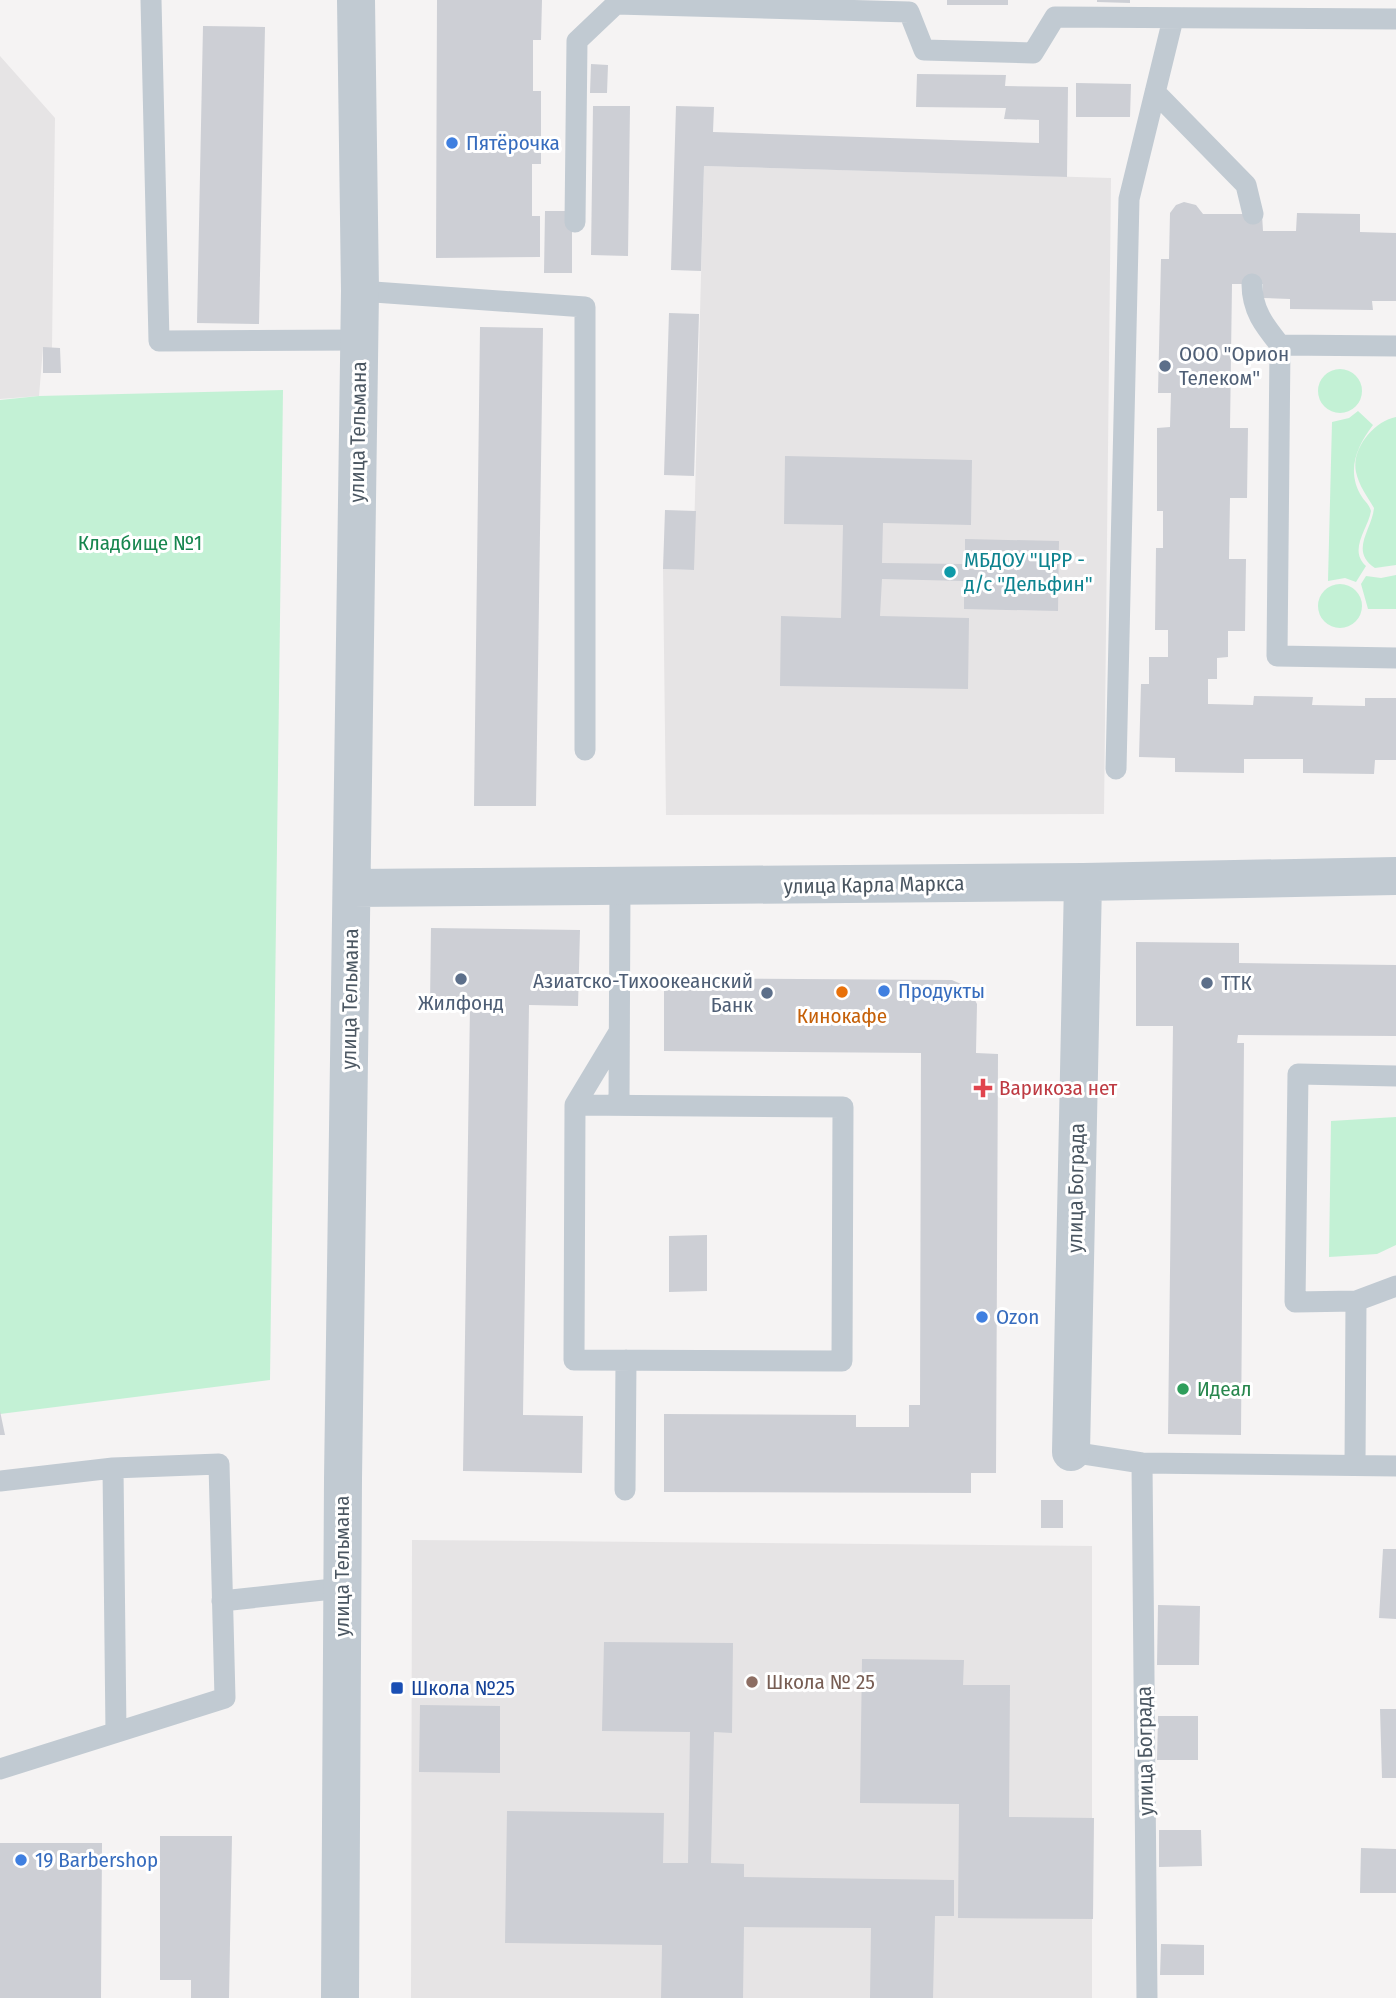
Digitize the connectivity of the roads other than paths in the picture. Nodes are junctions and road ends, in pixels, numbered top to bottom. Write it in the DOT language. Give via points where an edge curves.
graph roads {
  1 [pos="151,0"];
  2 [pos="356,0"];
  3 [pos="1055,9"];
  4 [pos="1173,19"];
  5 [pos="1396,19"];
  6 [pos="1155,92"];
  7 [pos="1254,214"];
  8 [pos="575,222"];
  9 [pos="1252,284"];
  10 [pos="360,291"];
  11 [pos="360,340"];
  12 [pos="1280,345"];
  13 [pos="1396,346"];
  14 [pos="1396,658"];
  15 [pos="585,750"];
  16 [pos="1116,769"];
  17 [pos="1396,876"];
  18 [pos="1083,882"];
  19 [pos="352,888"];
  20 [pos="621,888"];
  21 [pos="619,1032"];
  22 [pos="1396,1076"];
  23 [pos="575,1104"];
  24 [pos="619,1105"];
  25 [pos="1396,1286"];
  26 [pos="1356,1301"];
  27 [pos="626,1360"];
  28 [pos="1071,1452"];
  29 [pos="1142,1463"];
  30 [pos="1355,1465"];
  31 [pos="1396,1466"];
  32 [pos="113,1468"];
  33 [pos="0,1480"];
  34 [pos="625,1490"];
  35 [pos="342,1588"];
  36 [pos="222,1601"];
  37 [pos="116,1732"];
  38 [pos="0,1769"];
  39 [pos="340,1998"];
  40 [pos="1147,1998"];
  1 -- 11 [label="lane" via="159,341"];
  2 -- 10 [label="street, улица Тельмана"];
  3 -- 4 [label="lane"];
  3 -- 8 [label="lane" via="1033,52 924,50 909,12 616,4 577,41"];
  4 -- 5 [label="lane"];
  4 -- 6 [label="lane"];
  6 -- 7 [label="lane" via="1245,185"];
  6 -- 16 [label="lane" via="1129,199"];
  9 -- 12 [label="lane" via="1258,317"];
  10 -- 11 [label="street, улица Тельмана"];
  10 -- 15 [label="lane" via="585,307"];
  11 -- 19 [label="street, улица Тельмана"];
  12 -- 13 [label="lane"];
  12 -- 14 [label="lane" via="1277,656"];
  17 -- 18 [label="street, улица Карла Маркса"];
  18 -- 20 [label="street, улица Карла Маркса"];
  18 -- 28 [label="street, улица Бограда"];
  19 -- 20 [label="street, улица Карла Маркса"];
  19 -- 35 [label="street, улица Тельмана"];
  20 -- 21 [label="lane"];
  21 -- 23 [label="lane"];
  21 -- 24 [label="lane"];
  22 -- 26 [label="lane" via="1298,1074 1296,1302"];
  23 -- 24 [label="lane"];
  23 -- 27 [label="lane" via="574,1360"];
  24 -- 27 [label="lane" via="843,1107 842,1361"];
  25 -- 26 [label="lane"];
  26 -- 30 [label="lane"];
  27 -- 34 [label="lane"];
  28 -- 29 [label="lane"];
  29 -- 30 [label="lane"];
  29 -- 40 [label="lane, улица Бограда"];
  30 -- 31 [label="lane"];
  32 -- 33 [label="lane"];
  32 -- 36 [label="lane" via="219,1464"];
  32 -- 37 [label="lane"];
  35 -- 36 [label="lane"];
  35 -- 39 [label="street, улица Тельмана"];
  36 -- 37 [label="lane" via="225,1698"];
  37 -- 38 [label="lane"];
}
